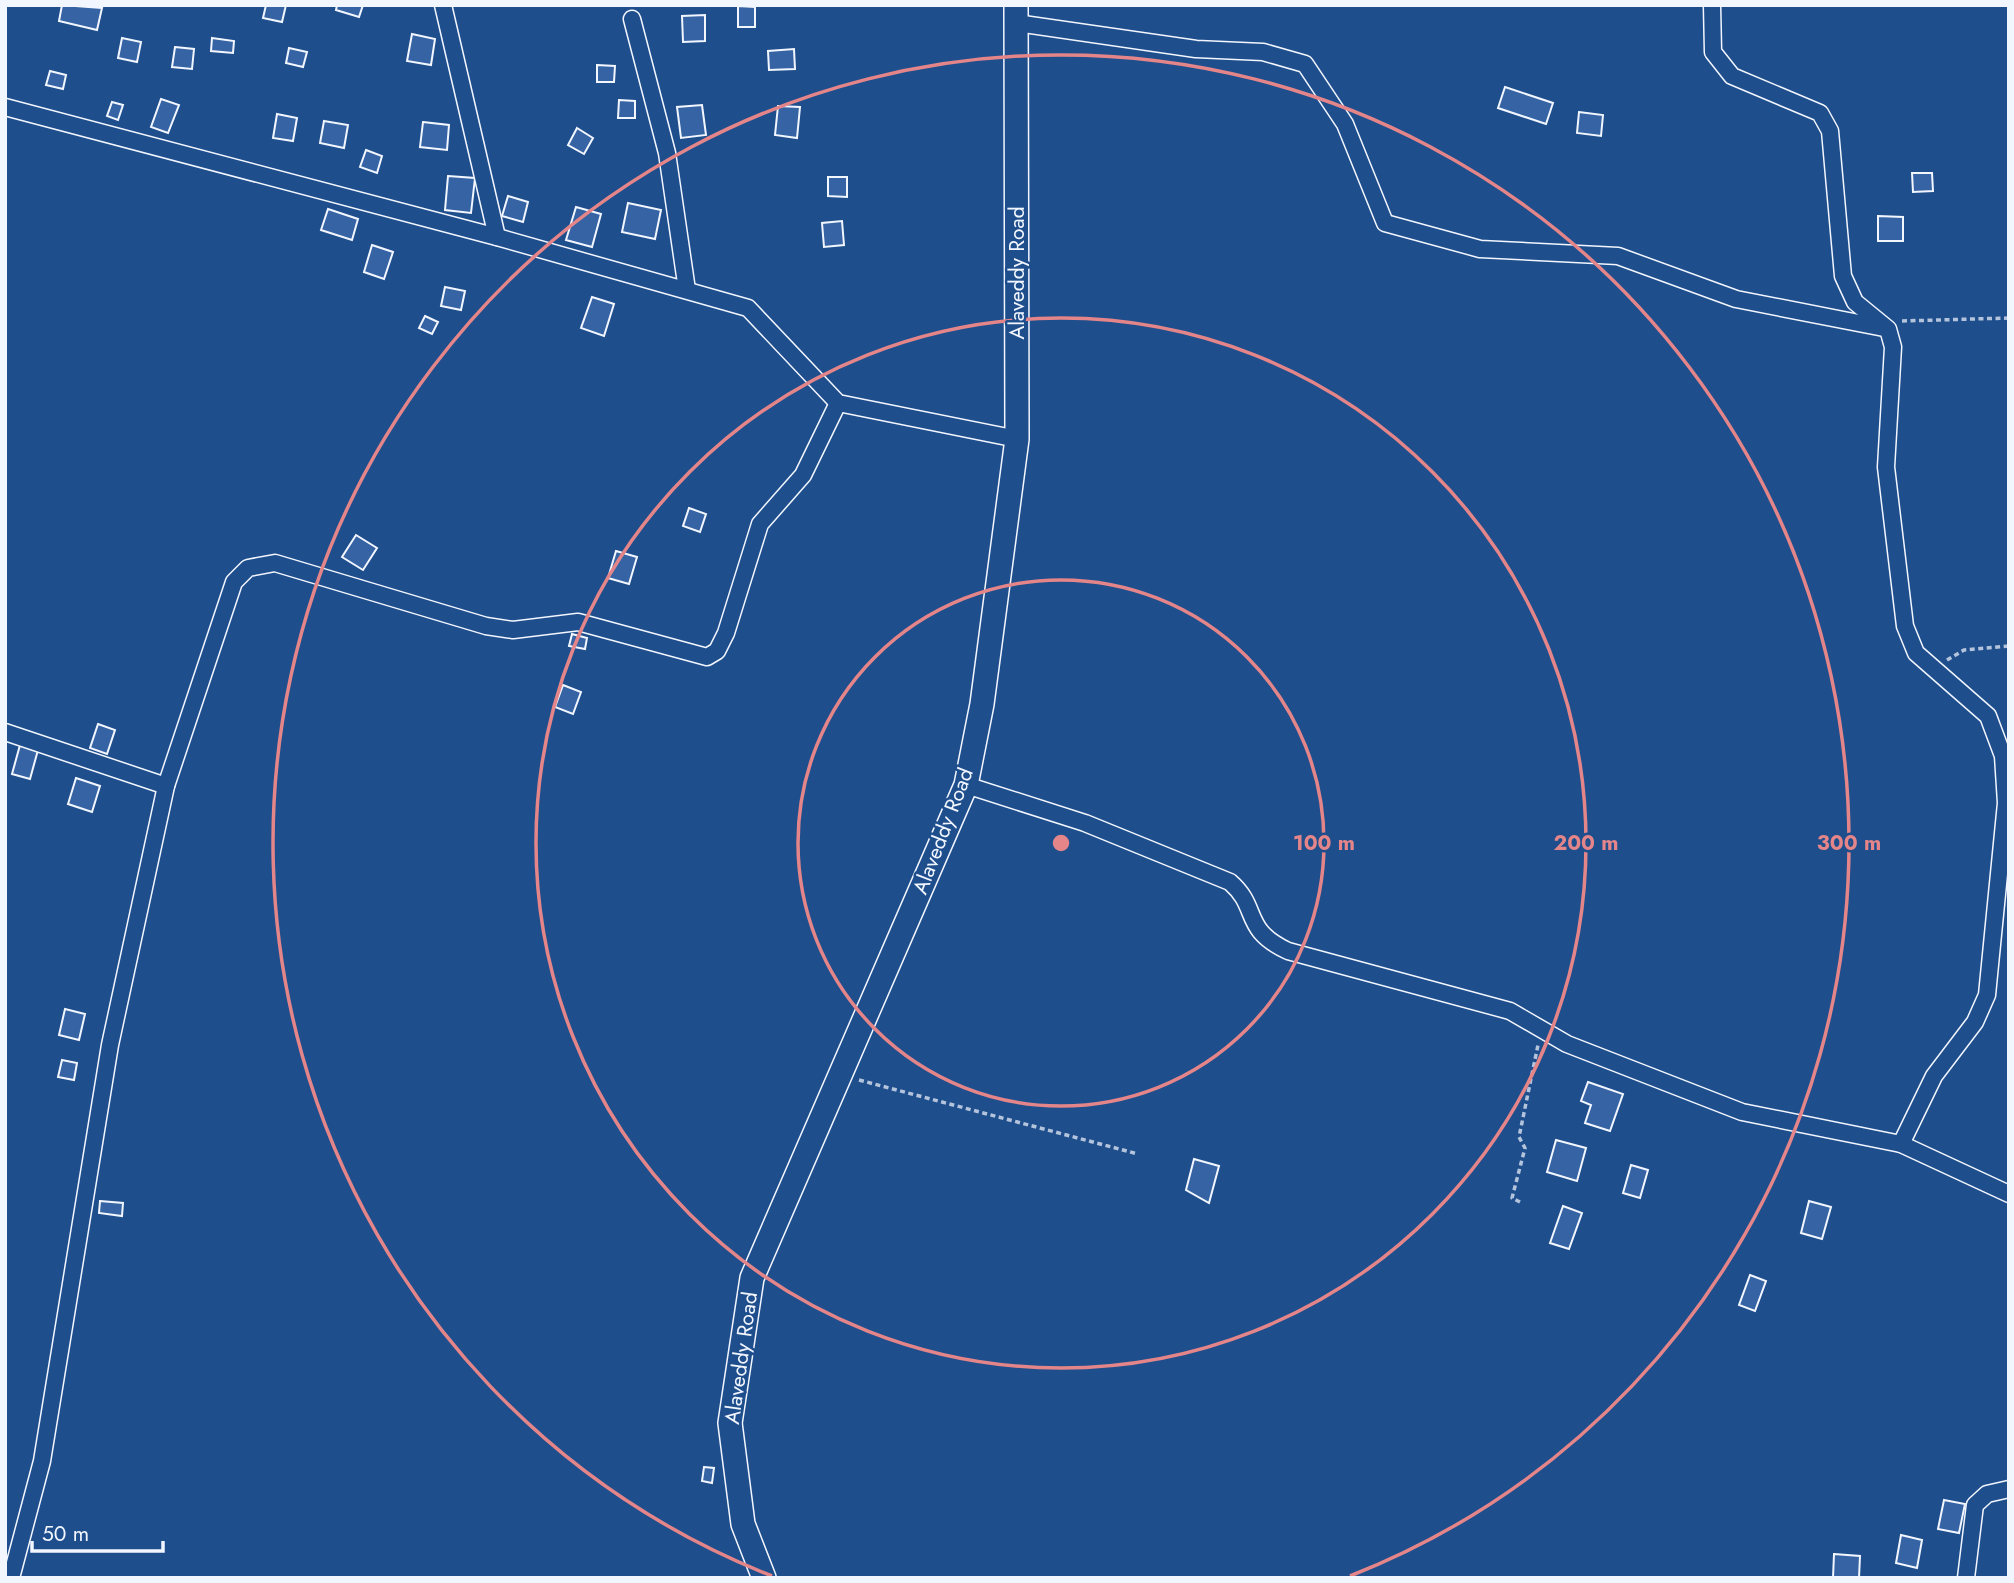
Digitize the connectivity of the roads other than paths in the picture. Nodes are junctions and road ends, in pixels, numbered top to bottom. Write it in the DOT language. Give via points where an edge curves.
graph roads {
  1 [pos="443,5"];
  2 [pos="1712,5"];
  3 [pos="1016,14"];
  4 [pos="632,19"];
  5 [pos="5,107"];
  6 [pos="497,237"];
  7 [pos="687,289"];
  8 [pos="1888,329"];
  9 [pos="838,403"];
  10 [pos="1017,439"];
  11 [pos="5,732"];
  12 [pos="966,785"];
  13 [pos="166,786"];
  14 [pos="1901,1144"];
  15 [pos="2009,1194"];
  16 [pos="2009,1489"];
  17 [pos="11,1578"];
  18 [pos="764,1578"];
  19 [pos="1966,1578"];
  1 -- 6 [label="street"];
  2 -- 8 [label="street" via="1713,52 1732,76 1820,113 1830,131 1843,276 1855,302"];
  3 -- 8 [label="street" via="1196,48 1263,52 1305,64 1345,124 1385,223 1480,249 1618,256 1736,299"];
  3 -- 10 [label="street, Alaveddy Road"];
  4 -- 7 [label="street" via="667,153"];
  5 -- 6 [label="street"];
  6 -- 7 [label="street"];
  7 -- 9 [label="street" via="748,308"];
  8 -- 14 [label="street" via="1893,347 1885,467 1905,626 1916,653 1988,716 2004,756 2006,803 1987,995 1975,1021 1934,1076"];
  9 -- 10 [label="street"];
  9 -- 13 [label="street" via="803,475 760,524 726,633 717,651 707,657 578,622 513,630 486,626 275,563 248,568 234,582"];
  10 -- 12 [label="street, Alaveddy Road" via="982,704"];
  11 -- 13 [label="street"];
  12 -- 14 [label="street" via="1085,823 1230,882 1242,893 1252,923 1266,941 1288,951 1510,1011 1567,1044 1742,1112"];
  12 -- 18 [label="street, Alaveddy Road" via="752,1278 730,1423 743,1524"];
  13 -- 17 [label="street" via="110,1045 42,1461"];
  14 -- 15 [label="street"];
  16 -- 19 [label="street" via="1987,1494 1975,1505"];
}
